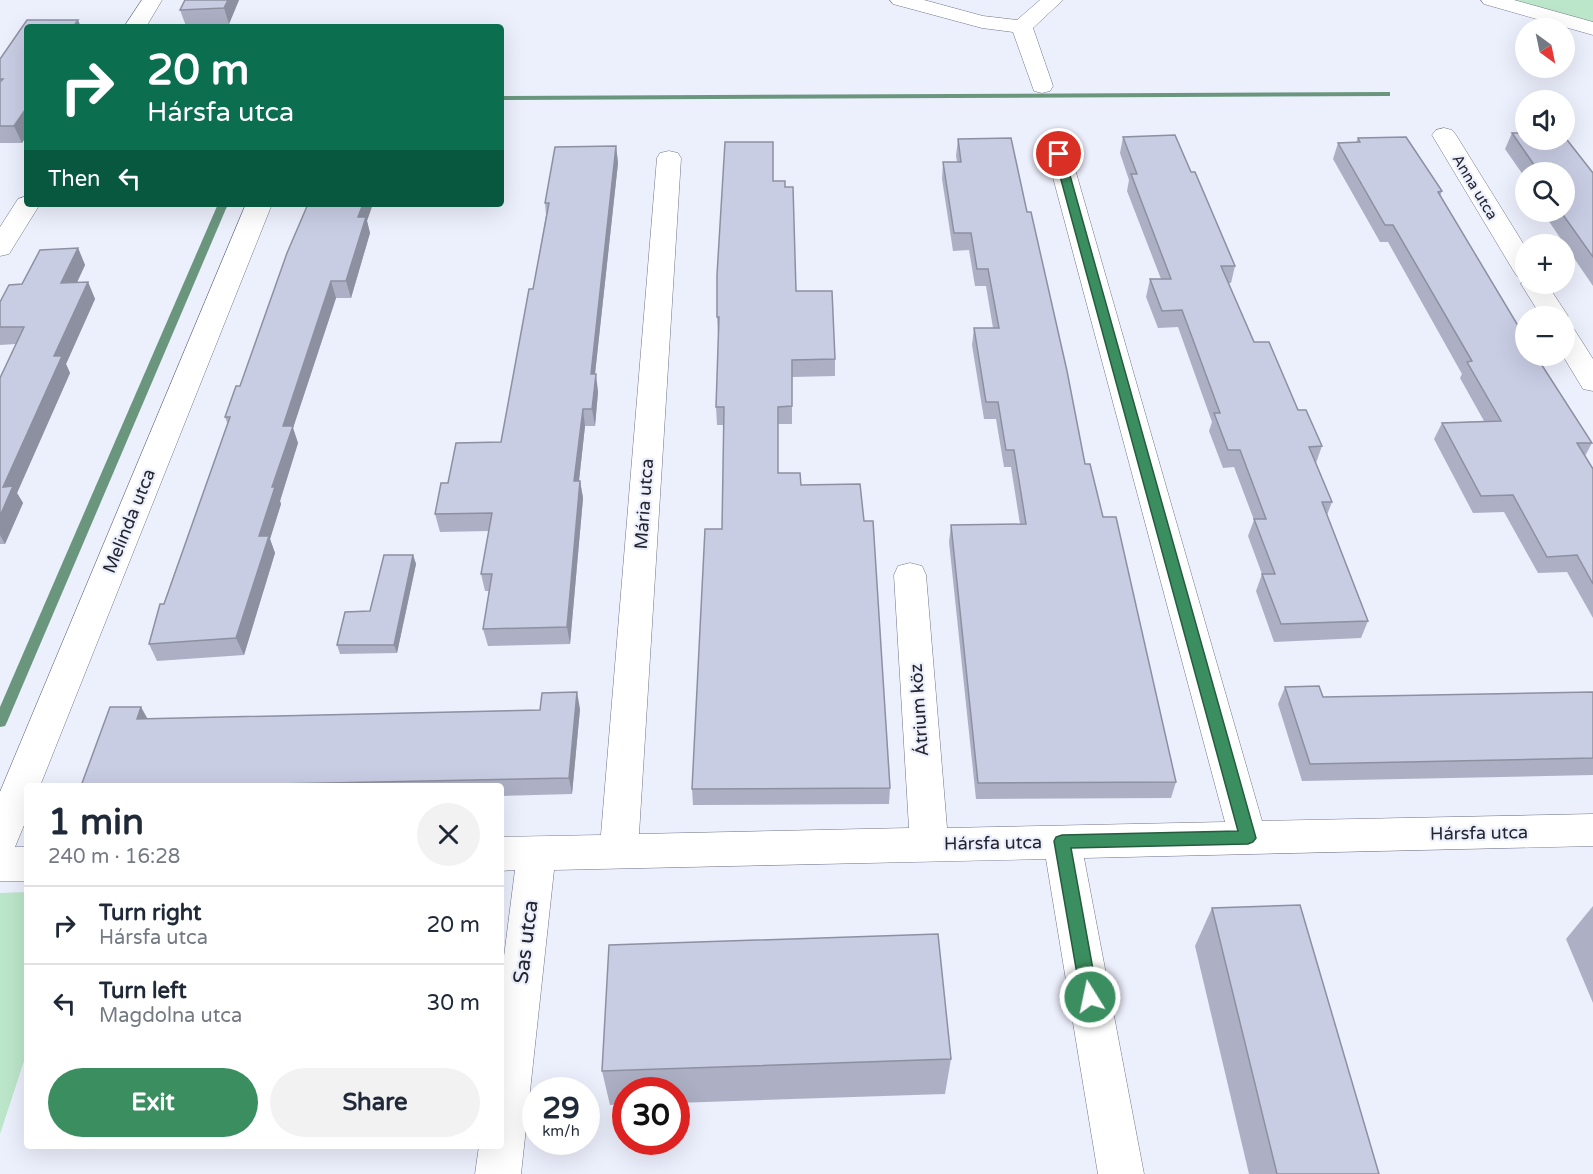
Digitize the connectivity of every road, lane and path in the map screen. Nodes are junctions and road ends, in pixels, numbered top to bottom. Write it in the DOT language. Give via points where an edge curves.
graph roads {
  1 [pos="152,0"];
  2 [pos="900,0"];
  3 [pos="1053,0"];
  4 [pos="1491,0"];
  5 [pos="137,24"];
  6 [pos="1022,27"];
  7 [pos="1593,29"];
  8 [pos="1042,86"];
  9 [pos="1444,135"];
  10 [pos="1059,154"];
  11 [pos="669,158"];
  12 [pos="25,207"];
  13 [pos="258,207"];
  14 [pos="0,248"];
  15 [pos="1515,252"];
  16 [pos="1575,353"];
  17 [pos="1593,382"];
  18 [pos="910,575"];
  19 [pos="1593,830"];
  20 [pos="0,838"];
  21 [pos="1248,838"];
  22 [pos="1062,841"];
  23 [pos="929,844"];
  24 [pos="619,851"];
  25 [pos="519,853"];
  26 [pos="0,864"];
  27 [pos="24,864"];
  28 [pos="504,1082"];
  29 [pos="500,1149"];
  30 [pos="498,1174"];
  31 [pos="1121,1174"];
  1 -- 5 [label="street"];
  2 -- 6 [label="street" via="982,22"];
  3 -- 6 [label="street"];
  4 -- 7 [label="street"];
  6 -- 8 [label="street"];
  9 -- 15 [label="street, Anna utca"];
  10 -- 21 [label="street"];
  11 -- 24 [label="street, Mária utca"];
  12 -- 14 [label="street"];
  13 -- 20 [label="street, Melinda utca"];
  16 -- 17 [label="street"];
  18 -- 23 [label="street, Átrium köz"];
  19 -- 21 [label="street, Hársfa utca"];
  21 -- 22 [label="street, Hársfa utca"];
  22 -- 23 [label="street, Hársfa utca"];
  22 -- 31 [label="street"];
  23 -- 24 [label="street, Hársfa utca"];
  24 -- 25 [label="street, Hársfa utca"];
  25 -- 28 [label="street, Sas utca"];
  26 -- 27 [label="street"];
  29 -- 30 [label="street, Sas utca"];
}
